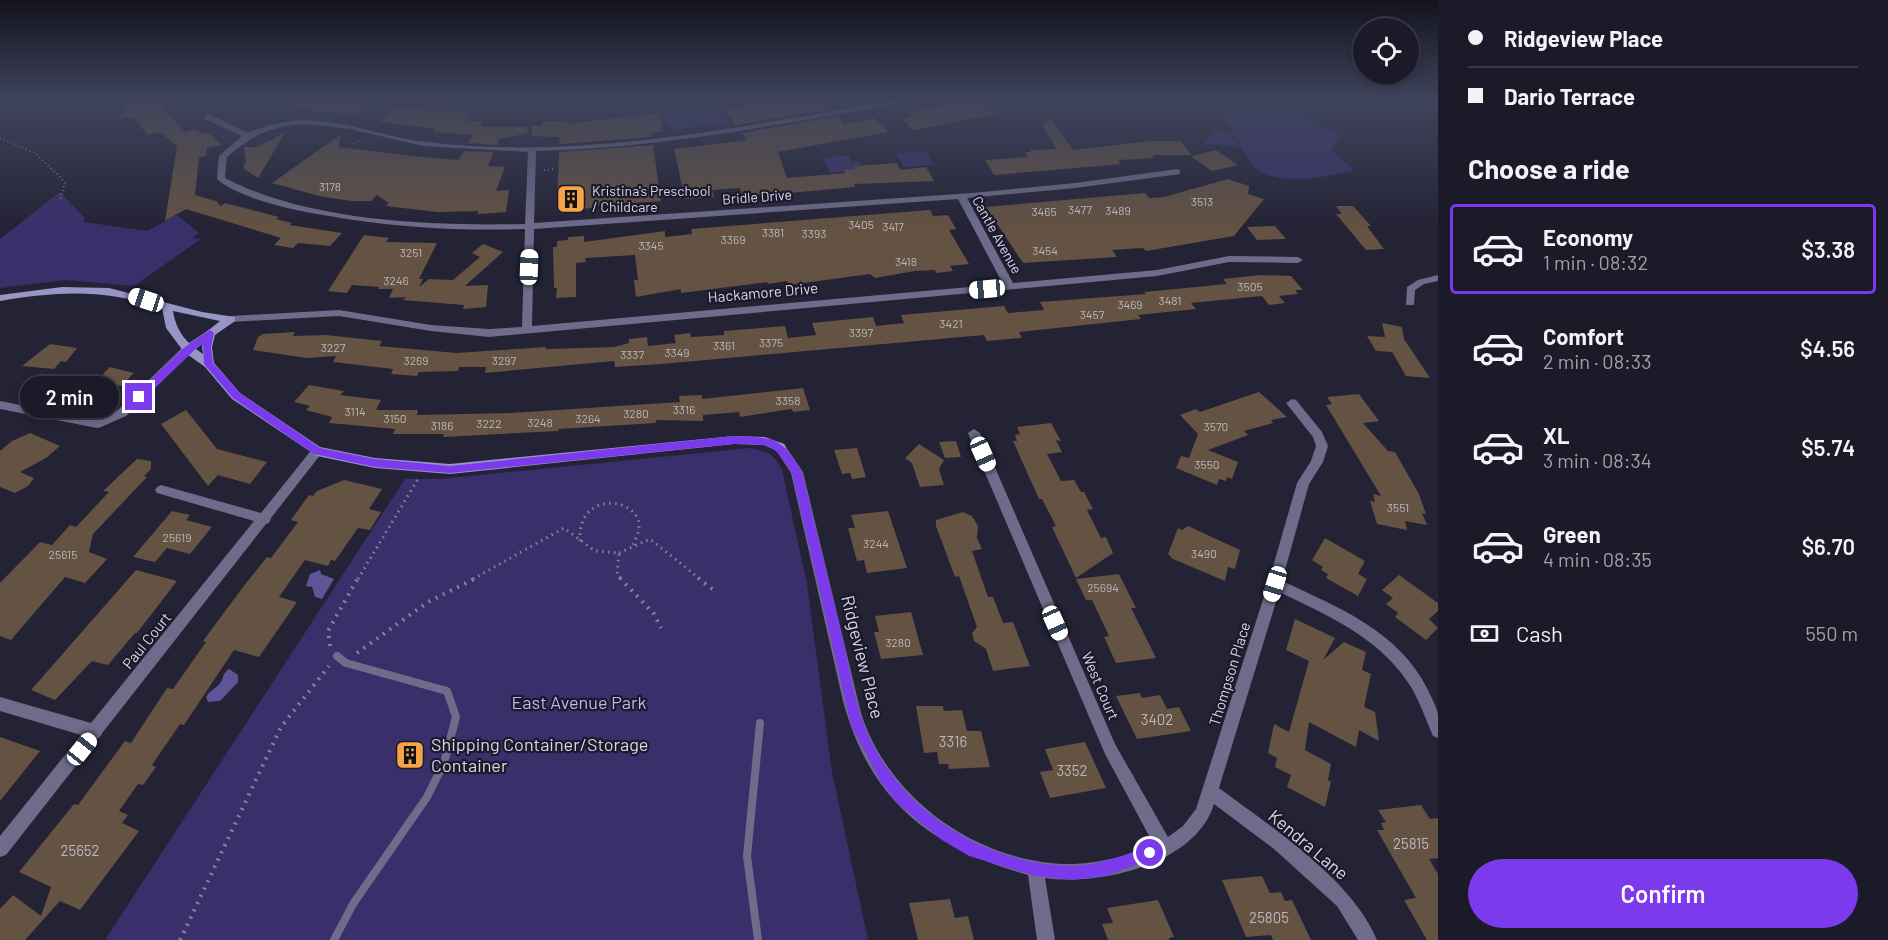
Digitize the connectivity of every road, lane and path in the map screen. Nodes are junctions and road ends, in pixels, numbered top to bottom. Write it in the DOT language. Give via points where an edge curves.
graph roads {
  1 [pos="11,143"];
  2 [pos="239,143"];
  3 [pos="423,143"];
  4 [pos="619,143"];
  5 [pos="532,148"];
  6 [pos="556,169"];
  7 [pos="544,170"];
  8 [pos="1177,172"];
  9 [pos="961,196"];
  10 [pos="60,200"];
  11 [pos="530,226"];
  12 [pos="1298,260"];
  13 [pos="1438,278"];
  14 [pos="1010,287"];
  15 [pos="0,297"];
  16 [pos="1410,303"];
  17 [pos="167,307"];
  18 [pos="231,319"];
  19 [pos="526,329"];
  20 [pos="210,333"];
  21 [pos="188,349"];
  22 [pos="209,364"];
  23 [pos="1292,403"];
  24 [pos="0,405"];
  25 [pos="974,433"];
  26 [pos="317,451"];
  27 [pos="425,467"];
  28 [pos="161,490"];
  29 [pos="265,519"];
  30 [pos="581,541"];
  31 [pos="633,545"];
  32 [pos="619,554"];
  33 [pos="1275,584"];
  34 [pos="715,591"];
  35 [pos="661,628"];
  36 [pos="337,656"];
  37 [pos="0,704"];
  38 [pos="760,723"];
  39 [pos="1438,731"];
  40 [pos="95,732"];
  41 [pos="1211,792"];
  42 [pos="1164,847"];
  43 [pos="0,849"];
  44 [pos="1035,869"];
  45 [pos="180,940"];
  46 [pos="334,940"];
  47 [pos="758,940"];
  48 [pos="1046,940"];
  49 [pos="1368,940"];
  1 -- 10 [label="path" via="35,153 65,182"];
  2 -- 11 [label="street, Bridle Drive" via="223,156 221,179 253,197 363,220 432,228"];
  3 -- 5 [label="street"];
  4 -- 5 [label="street"];
  5 -- 11 [label="street"];
  6 -- 7 [label="path"];
  8 -- 9 [label="street, Bridle Drive" via="1108,183"];
  9 -- 11 [label="street, Bridle Drive"];
  9 -- 14 [label="street, Cantle Avenue"];
  11 -- 19 [label="street"];
  12 -- 14 [label="street, Hackamore Drive" via="1229,259 1157,273"];
  13 -- 16 [label="street" via="1410,289"];
  14 -- 19 [label="street, Hackamore Drive"];
  15 -- 17 [label="street" via="93,290 125,294"];
  17 -- 18 [label="street" via="203,317"];
  17 -- 21 [label="street" via="170,326"];
  18 -- 19 [label="street, Hackamore Drive" via="339,313 489,333"];
  18 -- 20 [label="street"];
  20 -- 21 [label="street"];
  20 -- 22 [label="street"];
  21 -- 22 [label="street"];
  21 -- 24 [label="street" via="122,413 97,424"];
  22 -- 26 [label="street" via="237,396"];
  23 -- 33 [label="street, Thompson Place" via="1318,435 1322,447 1303,483"];
  25 -- 42 [label="street, West Court" via="1110,749"];
  26 -- 27 [label="street" via="375,463"];
  26 -- 29 [label="street, Paul Court"];
  27 -- 36 [label="path" via="333,620 328,631 329,643"];
  27 -- 44 [label="street, Ridgeview Place" via="450,469 734,440 765,441 780,447 797,472 857,725 885,778 903,800 947,836 974,851"];
  28 -- 29 [label="street"];
  29 -- 40 [label="street, Paul Court"];
  30 -- 31 [label="path" via="579,526 588,510 620,503 638,514 639,534"];
  30 -- 32 [label="path" via="593,552"];
  30 -- 36 [label="path" via="564,528 538,540 518,556 428,602 354,655"];
  31 -- 32 [label="path"];
  31 -- 34 [label="path" via="650,539"];
  32 -- 35 [label="path" via="617,575 649,608"];
  33 -- 39 [label="street" via="1359,625 1391,649 1413,677"];
  33 -- 41 [label="street, Thompson Place"];
  36 -- 45 [label="path" via="281,728"];
  36 -- 46 [label="lane" via="346,663 447,691 456,717 444,763 428,797 353,904"];
  37 -- 40 [label="street"];
  38 -- 47 [label="lane" via="747,856"];
  40 -- 43 [label="street, Paul Court"];
  41 -- 42 [label="street, Ridgeview Place" via="1203,814 1189,832"];
  41 -- 49 [label="street, Kendra Lane" via="1280,843 1343,900"];
  42 -- 44 [label="street, Ridgeview Place" via="1105,869 1072,873"];
  44 -- 48 [label="street"];
}
